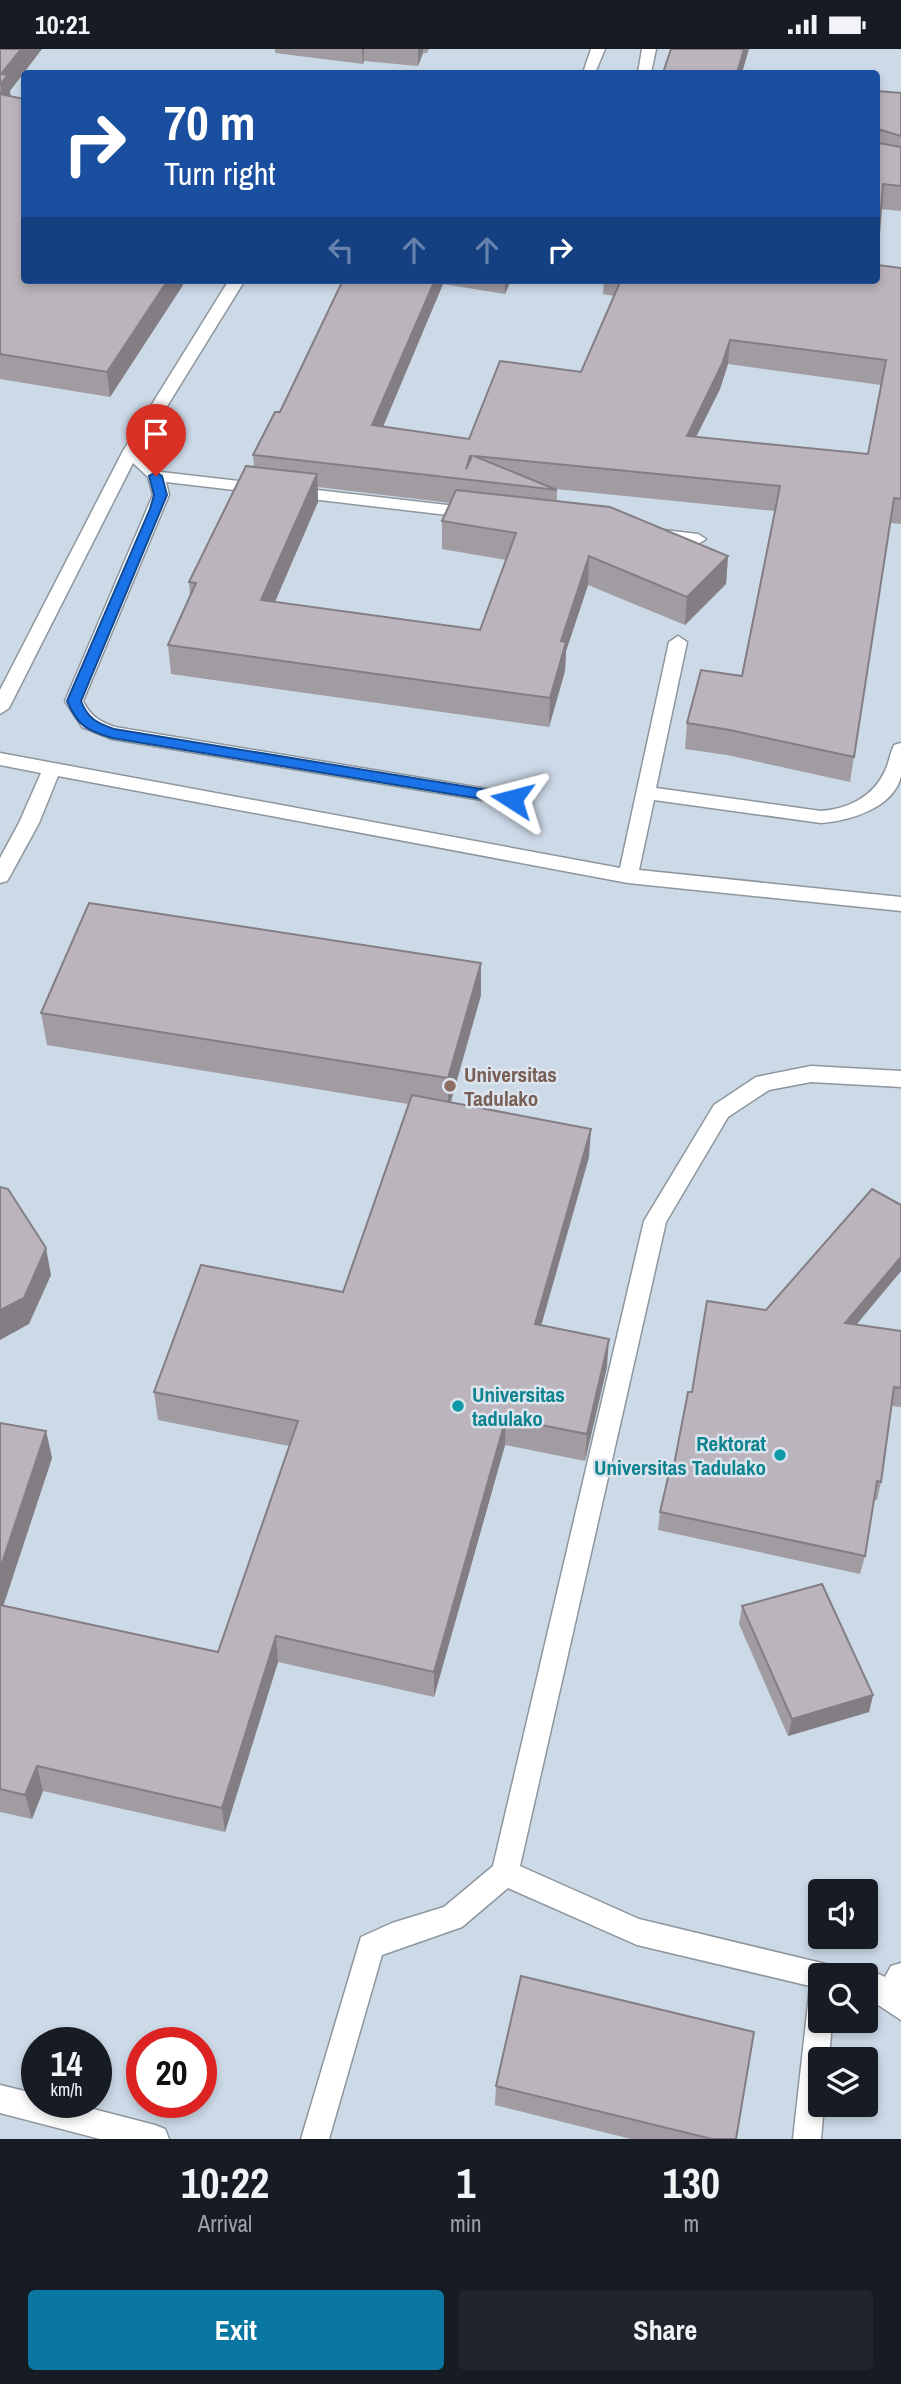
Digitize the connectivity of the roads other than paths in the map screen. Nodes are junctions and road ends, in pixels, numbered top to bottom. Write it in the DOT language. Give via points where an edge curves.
graph roads {
  1 [pos="598,49"];
  2 [pos="649,49"];
  3 [pos="590,70"];
  4 [pos="646,70"];
  5 [pos="235,284"];
  6 [pos="131,451"];
  7 [pos="156,476"];
  8 [pos="494,516"];
  9 [pos="643,533"];
  10 [pos="698,538"];
  11 [pos="678,642"];
  12 [pos="0,708"];
  13 [pos="901,749"];
  14 [pos="0,759"];
  15 [pos="53,767"];
  16 [pos="646,793"];
  17 [pos="512,799"];
  18 [pos="0,876"];
  19 [pos="628,876"];
  20 [pos="901,904"];
  21 [pos="901,1079"];
  22 [pos="505,1873"];
  23 [pos="808,1972"];
  24 [pos="878,1986"];
  25 [pos="898,1992"];
  26 [pos="817,2033"];
  27 [pos="0,2099"];
  28 [pos="155,2139"];
  29 [pos="315,2139"];
  30 [pos="807,2139"];
  1 -- 3 [label="lane"];
  2 -- 4 [label="lane"];
  5 -- 6 [label="lane"];
  6 -- 7 [label="lane"];
  6 -- 12 [label="lane"];
  7 -- 8 [label="lane"];
  7 -- 17 [label="lane" via="160,495 156,509 74,701 81,718 112,733"];
  9 -- 10 [label="lane"];
  11 -- 16 [label="lane"];
  13 -- 16 [label="lane" via="900,762 880,795 846,815 821,817"];
  14 -- 15 [label="lane"];
  15 -- 18 [label="lane"];
  15 -- 19 [label="lane"];
  16 -- 19 [label="lane"];
  19 -- 20 [label="lane"];
  21 -- 22 [label="lane" via="811,1075 763,1083 721,1111 655,1221"];
  22 -- 23 [label="lane" via="637,1932"];
  22 -- 29 [label="lane" via="452,1918 371,1946"];
  24 -- 25 [label="lane"];
  26 -- 30 [label="lane"];
  27 -- 28 [label="lane"];
}
